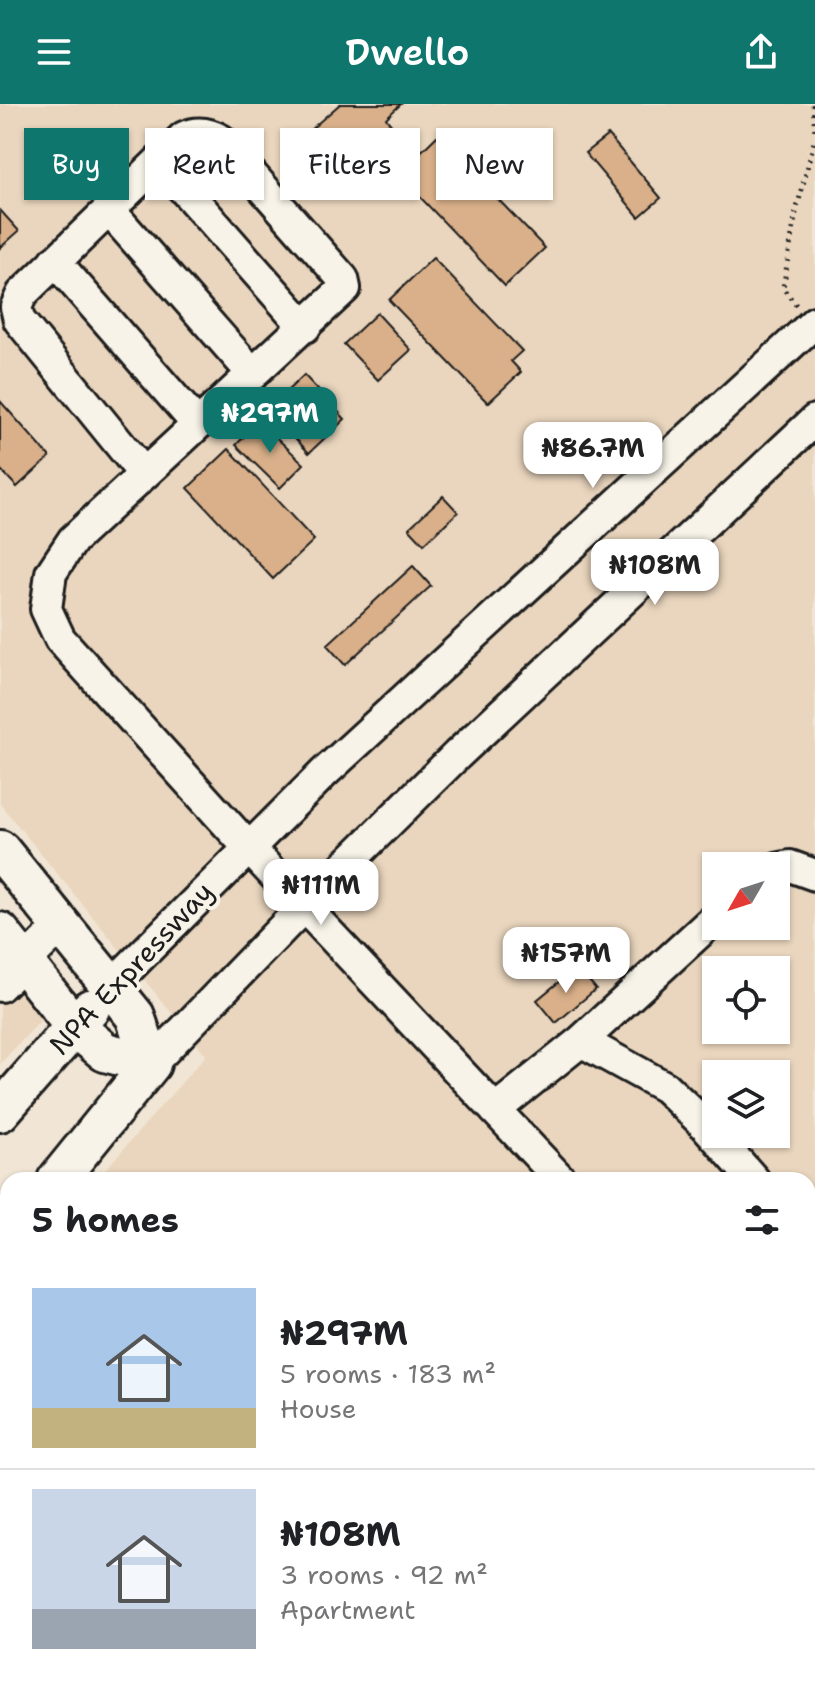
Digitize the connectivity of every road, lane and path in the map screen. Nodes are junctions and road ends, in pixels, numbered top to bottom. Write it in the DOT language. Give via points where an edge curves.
graph roads {
  1 [pos="813,104"];
  2 [pos="815,135"];
  3 [pos="145,175"];
  4 [pos="264,189"];
  5 [pos="193,200"];
  6 [pos="109,210"];
  7 [pos="55,261"];
  8 [pos="814,323"];
  9 [pos="305,327"];
  10 [pos="253,374"];
  11 [pos="815,420"];
  12 [pos="197,424"];
  13 [pos="143,473"];
  14 [pos="248,847"];
  15 [pos="0,850"];
  16 [pos="790,866"];
  17 [pos="815,875"];
  18 [pos="304,906"];
  19 [pos="61,926"];
  20 [pos="702,930"];
  21 [pos="0,932"];
  22 [pos="11,973"];
  23 [pos="111,986"];
  24 [pos="74,1026"];
  25 [pos="581,1041"];
  26 [pos="151,1064"];
  27 [pos="495,1110"];
  28 [pos="0,1112"];
  29 [pos="63,1172"];
  30 [pos="553,1172"];
  31 [pos="747,1172"];
  1 -- 2 [label="path"];
  2 -- 8 [label="path" via="783,288"];
  3 -- 6 [label="street"];
  4 -- 9 [label="street" via="343,279 343,293"];
  5 -- 9 [label="street"];
  6 -- 7 [label="street"];
  6 -- 10 [label="street"];
  7 -- 12 [label="street"];
  7 -- 13 [label="street" via="22,294 16,313"];
  8 -- 14 [label="street, NPA Expressway"];
  9 -- 10 [label="street"];
  10 -- 12 [label="street"];
  11 -- 18 [label="street"];
  12 -- 13 [label="street"];
  13 -- 14 [label="street" via="73,540 51,573 46,609 60,639"];
  14 -- 18 [label="street"];
  14 -- 23 [label="street, NPA Expressway"];
  15 -- 19 [label="main road"];
  16 -- 17 [label="street"];
  18 -- 26 [label="street"];
  18 -- 27 [label="street"];
  19 -- 22 [label="street"];
  19 -- 23 [label="main road"];
  20 -- 25 [label="street"];
  21 -- 22 [label="main road"];
  22 -- 24 [label="main road"];
  23 -- 24 [label="main road, NPA Expressway"];
  23 -- 26 [label="main road" via="135,1016"];
  24 -- 26 [label="main road" via="105,1052"];
  24 -- 28 [label="main road, NPA Expressway"];
  25 -- 27 [label="street"];
  25 -- 31 [label="street" via="665,1087"];
  26 -- 29 [label="main road"];
  27 -- 30 [label="street"];
}
